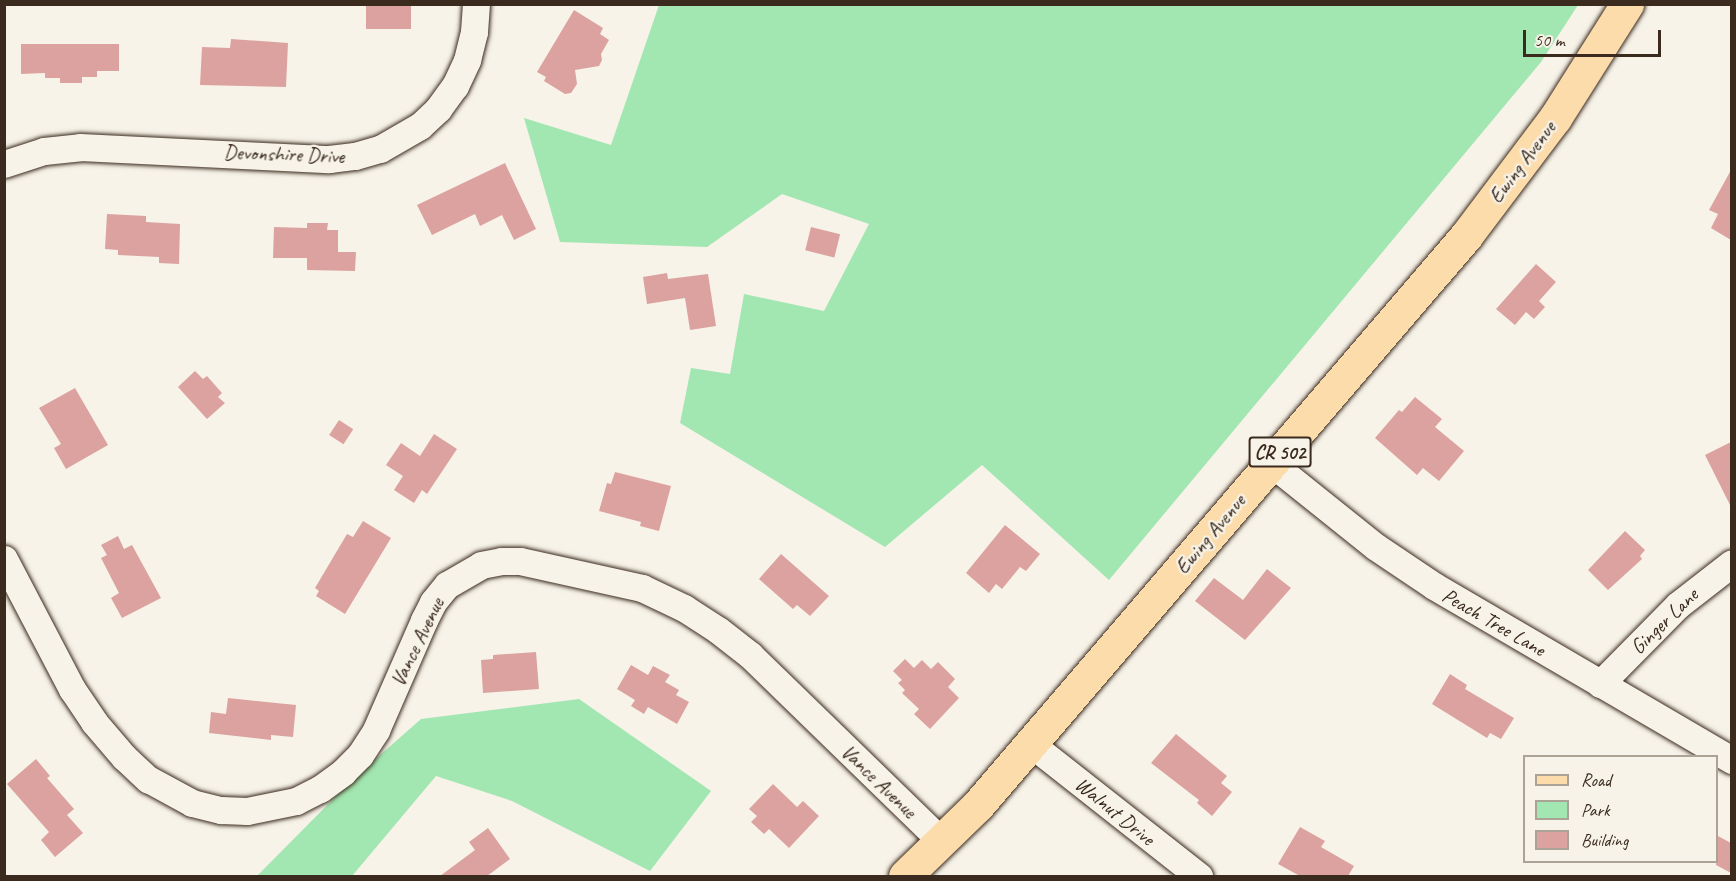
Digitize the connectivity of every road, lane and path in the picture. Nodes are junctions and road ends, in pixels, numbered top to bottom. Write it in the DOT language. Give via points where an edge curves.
graph roads {
  1 [pos="476,4"];
  2 [pos="1627,4"];
  3 [pos="4,164"];
  4 [pos="1271,463"];
  5 [pos="4,559"];
  6 [pos="1731,563"];
  7 [pos="1600,684"];
  8 [pos="1031,744"];
  9 [pos="1731,760"];
  10 [pos="942,842"];
  11 [pos="904,876"];
  12 [pos="1199,876"];
  1 -- 3 [label="street, Devonshire Drive" via="474,33 455,86 420,126 380,149 329,159 80,147"];
  2 -- 4 [label="main road, Ewing Avenue / CR 502" via="1555,118 1503,190"];
  4 -- 7 [label="street, Peach Tree Lane" via="1376,547 1434,586"];
  4 -- 8 [label="main road, Ewing Avenue / CR 502"];
  5 -- 10 [label="street, Vance Avenue" via="72,689 94,722 148,779 192,803 247,811 273,808 320,789 360,755 376,730 424,620 447,585 481,565 520,561 642,588 718,630 750,655"];
  6 -- 7 [label="street, Ginger Lane" via="1678,605"];
  7 -- 9 [label="street, Peach Tree Lane"];
  8 -- 10 [label="main road, Ewing Avenue / CR 502"];
  8 -- 12 [label="street, Walnut Drive"];
  10 -- 11 [label="main road, Ewing Avenue / CR 502"];
}
